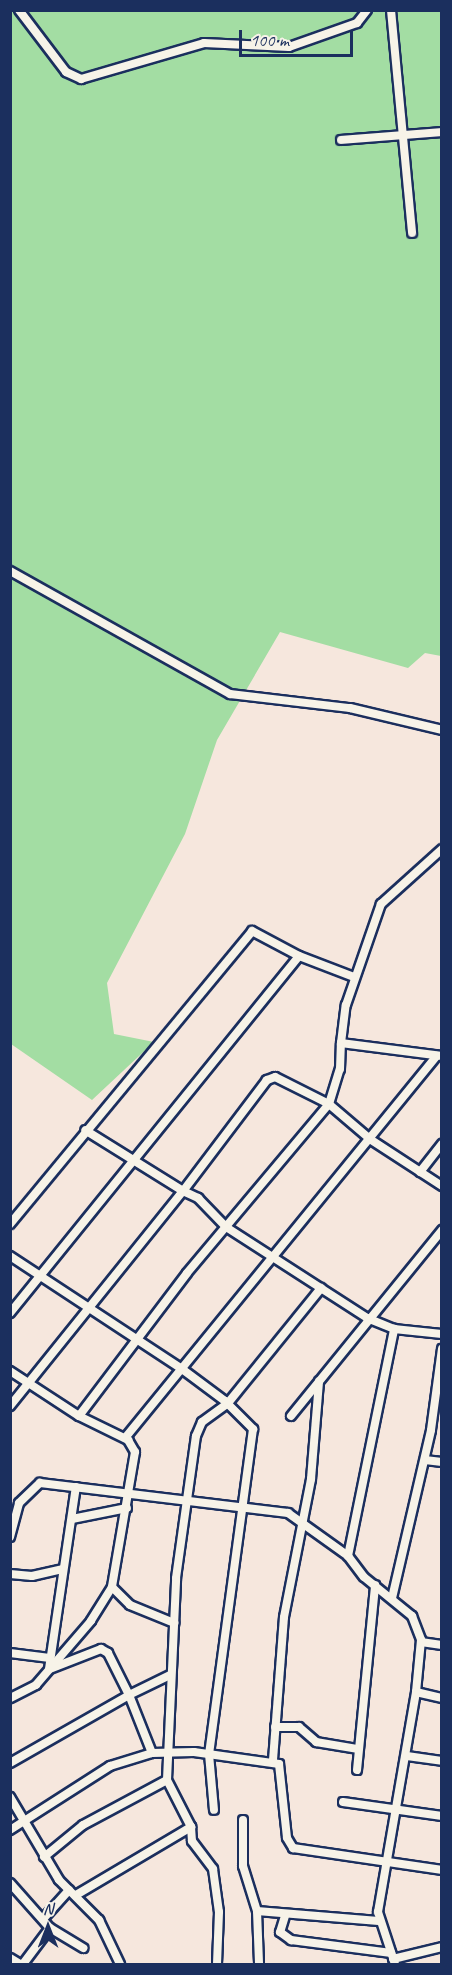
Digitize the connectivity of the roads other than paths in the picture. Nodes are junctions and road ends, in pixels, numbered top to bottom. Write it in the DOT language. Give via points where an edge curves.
graph roads {
  1 [pos="19,10"];
  2 [pos="367,10"];
  3 [pos="391,10"];
  4 [pos="441,132"];
  5 [pos="403,135"];
  6 [pos="341,140"];
  7 [pos="412,233"];
  8 [pos="10,571"];
  9 [pos="441,730"];
  10 [pos="441,849"];
  11 [pos="299,956"];
  12 [pos="354,977"];
  13 [pos="341,1043"];
  14 [pos="439,1056"];
  15 [pos="329,1104"];
  16 [pos="85,1130"];
  17 [pos="370,1139"];
  18 [pos="441,1144"];
  19 [pos="133,1160"];
  20 [pos="420,1172"];
  21 [pos="441,1186"];
  22 [pos="183,1191"];
  23 [pos="10,1224"];
  24 [pos="226,1227"];
  25 [pos="441,1230"];
  26 [pos="274,1256"];
  27 [pos="10,1257"];
  28 [pos="42,1275"];
  29 [pos="321,1288"];
  30 [pos="90,1308"];
  31 [pos="10,1313"];
  32 [pos="367,1318"];
  33 [pos="394,1329"];
  34 [pos="441,1334"];
  35 [pos="137,1339"];
  36 [pos="441,1349"];
  37 [pos="182,1369"];
  38 [pos="10,1371"];
  39 [pos="319,1381"];
  40 [pos="31,1384"];
  41 [pos="228,1403"];
  42 [pos="10,1406"];
  43 [pos="79,1416"];
  44 [pos="291,1416"];
  45 [pos="125,1438"];
  46 [pos="425,1460"];
  47 [pos="441,1462"];
  48 [pos="76,1487"];
  49 [pos="129,1497"];
  50 [pos="184,1502"];
  51 [pos="127,1508"];
  52 [pos="244,1510"];
  53 [pos="72,1519"];
  54 [pos="303,1522"];
  55 [pos="10,1537"];
  56 [pos="348,1556"];
  57 [pos="62,1569"];
  58 [pos="10,1574"];
  59 [pos="375,1585"];
  60 [pos="112,1587"];
  61 [pos="392,1598"];
  62 [pos="174,1623"];
  63 [pos="421,1642"];
  64 [pos="441,1646"];
  65 [pos="10,1653"];
  66 [pos="50,1658"];
  67 [pos="49,1669"];
  68 [pos="170,1675"];
  69 [pos="416,1692"];
  70 [pos="129,1695"];
  71 [pos="10,1698"];
  72 [pos="441,1698"];
  73 [pos="275,1727"];
  74 [pos="358,1749"];
  75 [pos="152,1753"];
  76 [pos="168,1753"];
  77 [pos="210,1754"];
  78 [pos="407,1756"];
  79 [pos="273,1760"];
  80 [pos="441,1761"];
  81 [pos="10,1762"];
  82 [pos="357,1770"];
  83 [pos="167,1780"];
  84 [pos="10,1797"];
  85 [pos="343,1802"];
  86 [pos="398,1809"];
  87 [pos="213,1810"];
  88 [pos="441,1816"];
  89 [pos="243,1820"];
  90 [pos="22,1821"];
  91 [pos="191,1827"];
  92 [pos="10,1830"];
  93 [pos="44,1857"];
  94 [pos="387,1864"];
  95 [pos="441,1870"];
  96 [pos="10,1883"];
  97 [pos="73,1892"];
  98 [pos="257,1911"];
  99 [pos="285,1916"];
  100 [pos="43,1919"];
  101 [pos="379,1921"];
  102 [pos="50,1928"];
  103 [pos="441,1947"];
  104 [pos="83,1948"];
  105 [pos="10,1958"];
  106 [pos="393,1959"];
  107 [pos="21,1965"];
  108 [pos="120,1965"];
  109 [pos="217,1965"];
  110 [pos="259,1965"];
  1 -- 2 [label="street" via="66,72 81,79 204,43 289,47 357,23"];
  3 -- 5 [label="street"];
  4 -- 5 [label="street"];
  5 -- 6 [label="street"];
  5 -- 7 [label="street"];
  8 -- 9 [label="street" via="230,694 350,708"];
  10 -- 12 [label="street" via="381,904"];
  11 -- 12 [label="street"];
  11 -- 16 [label="street" via="252,931 182,1021"];
  11 -- 19 [label="street"];
  12 -- 13 [label="street" via="340,1025"];
  13 -- 14 [label="street"];
  13 -- 15 [label="street" via="340,1069"];
  14 -- 17 [label="street"];
  15 -- 17 [label="street"];
  15 -- 22 [label="street" via="284,1079 267,1080"];
  15 -- 24 [label="street"];
  16 -- 19 [label="street"];
  16 -- 23 [label="street"];
  17 -- 20 [label="street"];
  17 -- 26 [label="street"];
  18 -- 20 [label="street"];
  19 -- 22 [label="street"];
  19 -- 28 [label="street"];
  20 -- 21 [label="street"];
  22 -- 24 [label="street" via="198,1198"];
  22 -- 30 [label="street"];
  24 -- 26 [label="street"];
  24 -- 35 [label="street"];
  25 -- 32 [label="street"];
  26 -- 29 [label="street"];
  26 -- 37 [label="street"];
  27 -- 28 [label="street"];
  28 -- 30 [label="street"];
  28 -- 31 [label="street"];
  29 -- 32 [label="street"];
  29 -- 41 [label="street"];
  30 -- 35 [label="street"];
  30 -- 40 [label="street"];
  32 -- 33 [label="street"];
  32 -- 39 [label="street"];
  33 -- 34 [label="street"];
  33 -- 56 [label="street"];
  35 -- 37 [label="street"];
  35 -- 43 [label="street"];
  36 -- 46 [label="street"];
  37 -- 41 [label="street"];
  37 -- 45 [label="street"];
  38 -- 40 [label="street"];
  39 -- 44 [label="street"];
  39 -- 54 [label="street"];
  40 -- 42 [label="street"];
  40 -- 43 [label="street"];
  41 -- 50 [label="street" via="202,1422"];
  41 -- 52 [label="street" via="253,1429"];
  43 -- 45 [label="street"];
  45 -- 49 [label="street" via="135,1452"];
  46 -- 47 [label="street"];
  46 -- 61 [label="street"];
  48 -- 49 [label="street"];
  48 -- 53 [label="street"];
  48 -- 55 [label="street" via="50,1482 34,1485 18,1503"];
  49 -- 50 [label="street"];
  49 -- 51 [label="street"];
  50 -- 52 [label="street"];
  50 -- 62 [label="street"];
  51 -- 53 [label="street"];
  51 -- 60 [label="street"];
  52 -- 54 [label="street" via="288,1513"];
  52 -- 77 [label="street"];
  53 -- 57 [label="street"];
  54 -- 56 [label="street"];
  54 -- 73 [label="street" via="284,1617"];
  56 -- 59 [label="street"];
  57 -- 58 [label="street" via="32,1576"];
  57 -- 66 [label="street"];
  59 -- 61 [label="street"];
  59 -- 74 [label="street"];
  60 -- 62 [label="street" via="130,1605"];
  60 -- 67 [label="street" via="91,1622"];
  61 -- 63 [label="street" via="412,1616"];
  62 -- 68 [label="street"];
  63 -- 64 [label="street"];
  63 -- 69 [label="street"];
  65 -- 66 [label="street"];
  66 -- 67 [label="street"];
  67 -- 70 [label="street" via="101,1649 108,1653"];
  67 -- 71 [label="street" via="36,1685"];
  68 -- 70 [label="street"];
  68 -- 76 [label="street"];
  69 -- 72 [label="street"];
  69 -- 78 [label="street"];
  70 -- 75 [label="street"];
  70 -- 81 [label="street"];
  73 -- 74 [label="street" via="299,1727 316,1742"];
  73 -- 79 [label="street"];
  74 -- 82 [label="street"];
  75 -- 76 [label="street"];
  75 -- 90 [label="street" via="110,1766"];
  76 -- 77 [label="street"];
  76 -- 83 [label="street"];
  77 -- 79 [label="street"];
  77 -- 87 [label="street"];
  78 -- 80 [label="street"];
  78 -- 86 [label="street"];
  79 -- 94 [label="street" via="280,1769 287,1838 293,1848"];
  83 -- 91 [label="street"];
  83 -- 93 [label="street" via="83,1826"];
  84 -- 90 [label="street"];
  85 -- 86 [label="street"];
  86 -- 88 [label="street"];
  86 -- 94 [label="street"];
  89 -- 98 [label="street" via="243,1866"];
  90 -- 92 [label="street"];
  90 -- 93 [label="street"];
  91 -- 97 [label="street"];
  91 -- 109 [label="street" via="192,1841 207,1856 215,1881"];
  93 -- 97 [label="street"];
  94 -- 95 [label="street"];
  94 -- 101 [label="street"];
  96 -- 100 [label="street"];
  97 -- 100 [label="street"];
  97 -- 108 [label="street" via="99,1920"];
  98 -- 99 [label="street"];
  98 -- 110 [label="street"];
  99 -- 101 [label="street"];
  99 -- 106 [label="street" via="280,1932 291,1940"];
  100 -- 102 [label="street"];
  101 -- 106 [label="street"];
  102 -- 104 [label="street"];
  102 -- 107 [label="street"];
  103 -- 106 [label="street"];
  105 -- 107 [label="street"];
}
